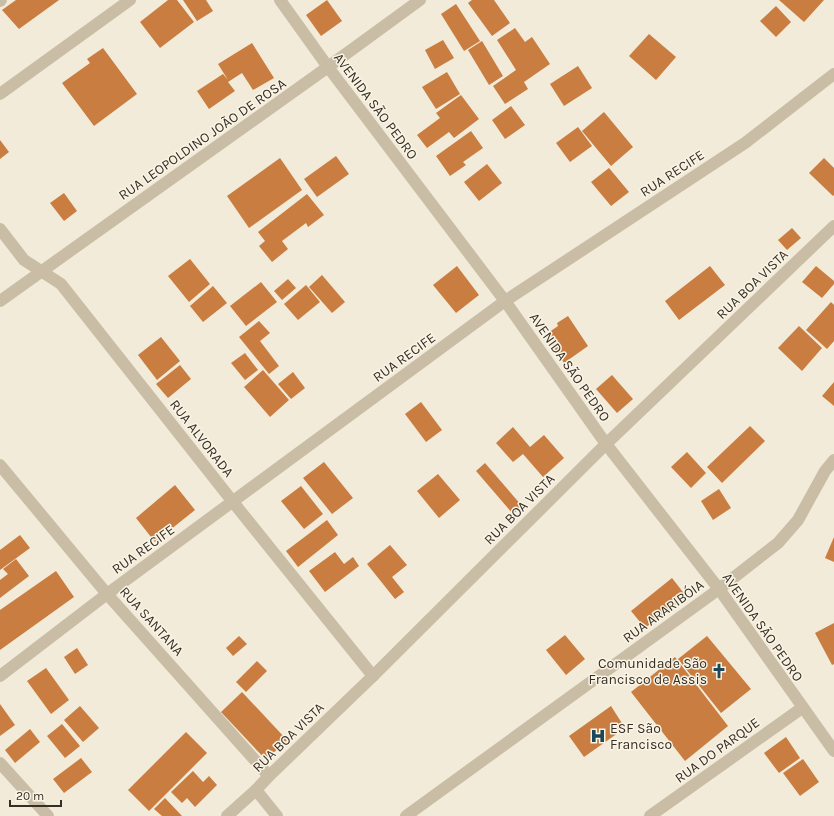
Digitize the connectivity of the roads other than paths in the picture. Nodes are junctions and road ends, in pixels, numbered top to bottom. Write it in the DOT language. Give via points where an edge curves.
graph roads {
  1 [pos="130,0"];
  2 [pos="280,0"];
  3 [pos="420,0"];
  4 [pos="328,67"];
  5 [pos="834,74"];
  6 [pos="0,94"];
  7 [pos="834,226"];
  8 [pos="0,229"];
  9 [pos="42,270"];
  10 [pos="0,300"];
  11 [pos="505,301"];
  12 [pos="606,444"];
  13 [pos="834,460"];
  14 [pos="0,465"];
  15 [pos="233,502"];
  16 [pos="719,589"];
  17 [pos="107,594"];
  18 [pos="0,676"];
  19 [pos="373,676"];
  20 [pos="802,708"];
  21 [pos="834,752"];
  22 [pos="0,763"];
  23 [pos="269,776"];
  24 [pos="256,790"];
  25 [pos="48,816"];
  26 [pos="227,816"];
  27 [pos="277,816"];
  28 [pos="406,816"];
  29 [pos="650,816"];
  1 -- 6 [label="street"];
  2 -- 4 [label="street, AVENIDA SÃO PEDRO"];
  3 -- 4 [label="street, RUA LEOPOLDINO JOÃO DE ROSA"];
  4 -- 9 [label="street, RUA LEOPOLDINO JOÃO DE ROSA"];
  4 -- 11 [label="street, AVENIDA SÃO PEDRO"];
  5 -- 11 [label="street, RUA RECIFE" via="745,143"];
  7 -- 12 [label="street, RUA BOA VISTA"];
  8 -- 9 [label="street, RUA ALVORADA" via="24,260"];
  9 -- 10 [label="street, RUA LEOPOLDINO JOÃO DE ROSA"];
  9 -- 15 [label="street, RUA ALVORADA" via="61,284"];
  11 -- 12 [label="street, AVENIDA SÃO PEDRO"];
  11 -- 15 [label="street, RUA RECIFE"];
  12 -- 16 [label="street, AVENIDA SÃO PEDRO"];
  12 -- 19 [label="street, RUA BOA VISTA"];
  13 -- 16 [label="street, RUA ARARIBÓIA" via="825,471 798,520 778,543"];
  14 -- 17 [label="street, RUA SANTANA"];
  15 -- 17 [label="street, RUA RECIFE"];
  15 -- 19 [label="street, RUA ALVORADA"];
  16 -- 20 [label="street, AVENIDA SÃO PEDRO"];
  16 -- 28 [label="street, RUA ARARIBÓIA"];
  17 -- 18 [label="street, RUA RECIFE"];
  17 -- 23 [label="street, RUA SANTANA"];
  19 -- 23 [label="street, RUA BOA VISTA"];
  20 -- 21 [label="street, AVENIDA SÃO PEDRO"];
  20 -- 29 [label="street, RUA DO PARQUE"];
  22 -- 25 [label="street"];
  23 -- 24 [label="street, RUA BOA VISTA"];
  24 -- 26 [label="street, RUA BOA VISTA"];
  24 -- 27 [label="street"];
}
